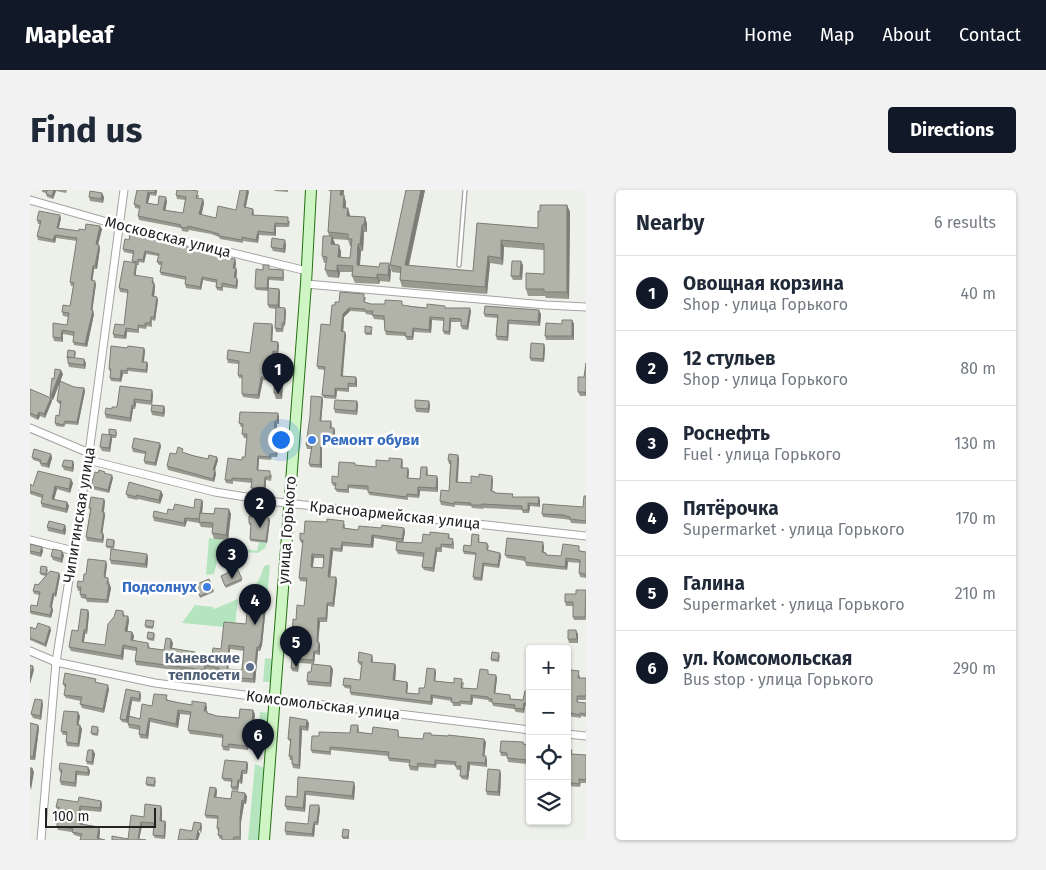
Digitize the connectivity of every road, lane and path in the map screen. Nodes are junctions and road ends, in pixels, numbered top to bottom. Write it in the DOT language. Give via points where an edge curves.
graph roads {
  1 [pos="124,190"];
  2 [pos="311,190"];
  3 [pos="465,190"];
  4 [pos="30,200"];
  5 [pos="118,225"];
  6 [pos="459,265"];
  7 [pos="307,271"];
  8 [pos="306,284"];
  9 [pos="586,307"];
  10 [pos="30,428"];
  11 [pos="88,456"];
  12 [pos="289,503"];
  13 [pos="586,536"];
  14 [pos="30,540"];
  15 [pos="74,551"];
  16 [pos="30,651"];
  17 [pos="56,662"];
  18 [pos="275,699"];
  19 [pos="526,730"];
  20 [pos="571,734"];
  21 [pos="586,736"];
  22 [pos="41,840"];
  23 [pos="264,840"];
  1 -- 5 [label="street, Чипигинская улица"];
  2 -- 7 [label="main road, улица Горького"];
  3 -- 6 [label="lane"];
  4 -- 5 [label="street, Московская улица"];
  5 -- 7 [label="street, Московская улица"];
  5 -- 11 [label="street, Чипигинская улица"];
  7 -- 8 [label="main road, улица Горького"];
  8 -- 9 [label="street"];
  8 -- 12 [label="main road, улица Горького"];
  10 -- 11 [label="street, Красноармейская улица"];
  11 -- 12 [label="street, Красноармейская улица" via="215,492"];
  11 -- 15 [label="street, Чипигинская улица"];
  12 -- 13 [label="street, Красноармейская улица"];
  12 -- 18 [label="main road, улица Горького"];
  14 -- 15 [label="street"];
  15 -- 17 [label="street, Чипигинская улица"];
  16 -- 17 [label="street, Комсомольская улица"];
  17 -- 18 [label="street, Комсомольская улица" via="155,683"];
  17 -- 22 [label="street, Чипигинская улица"];
  18 -- 19 [label="street, Комсомольская улица"];
  18 -- 23 [label="main road, улица Горького"];
  20 -- 21 [label="street"];
}
